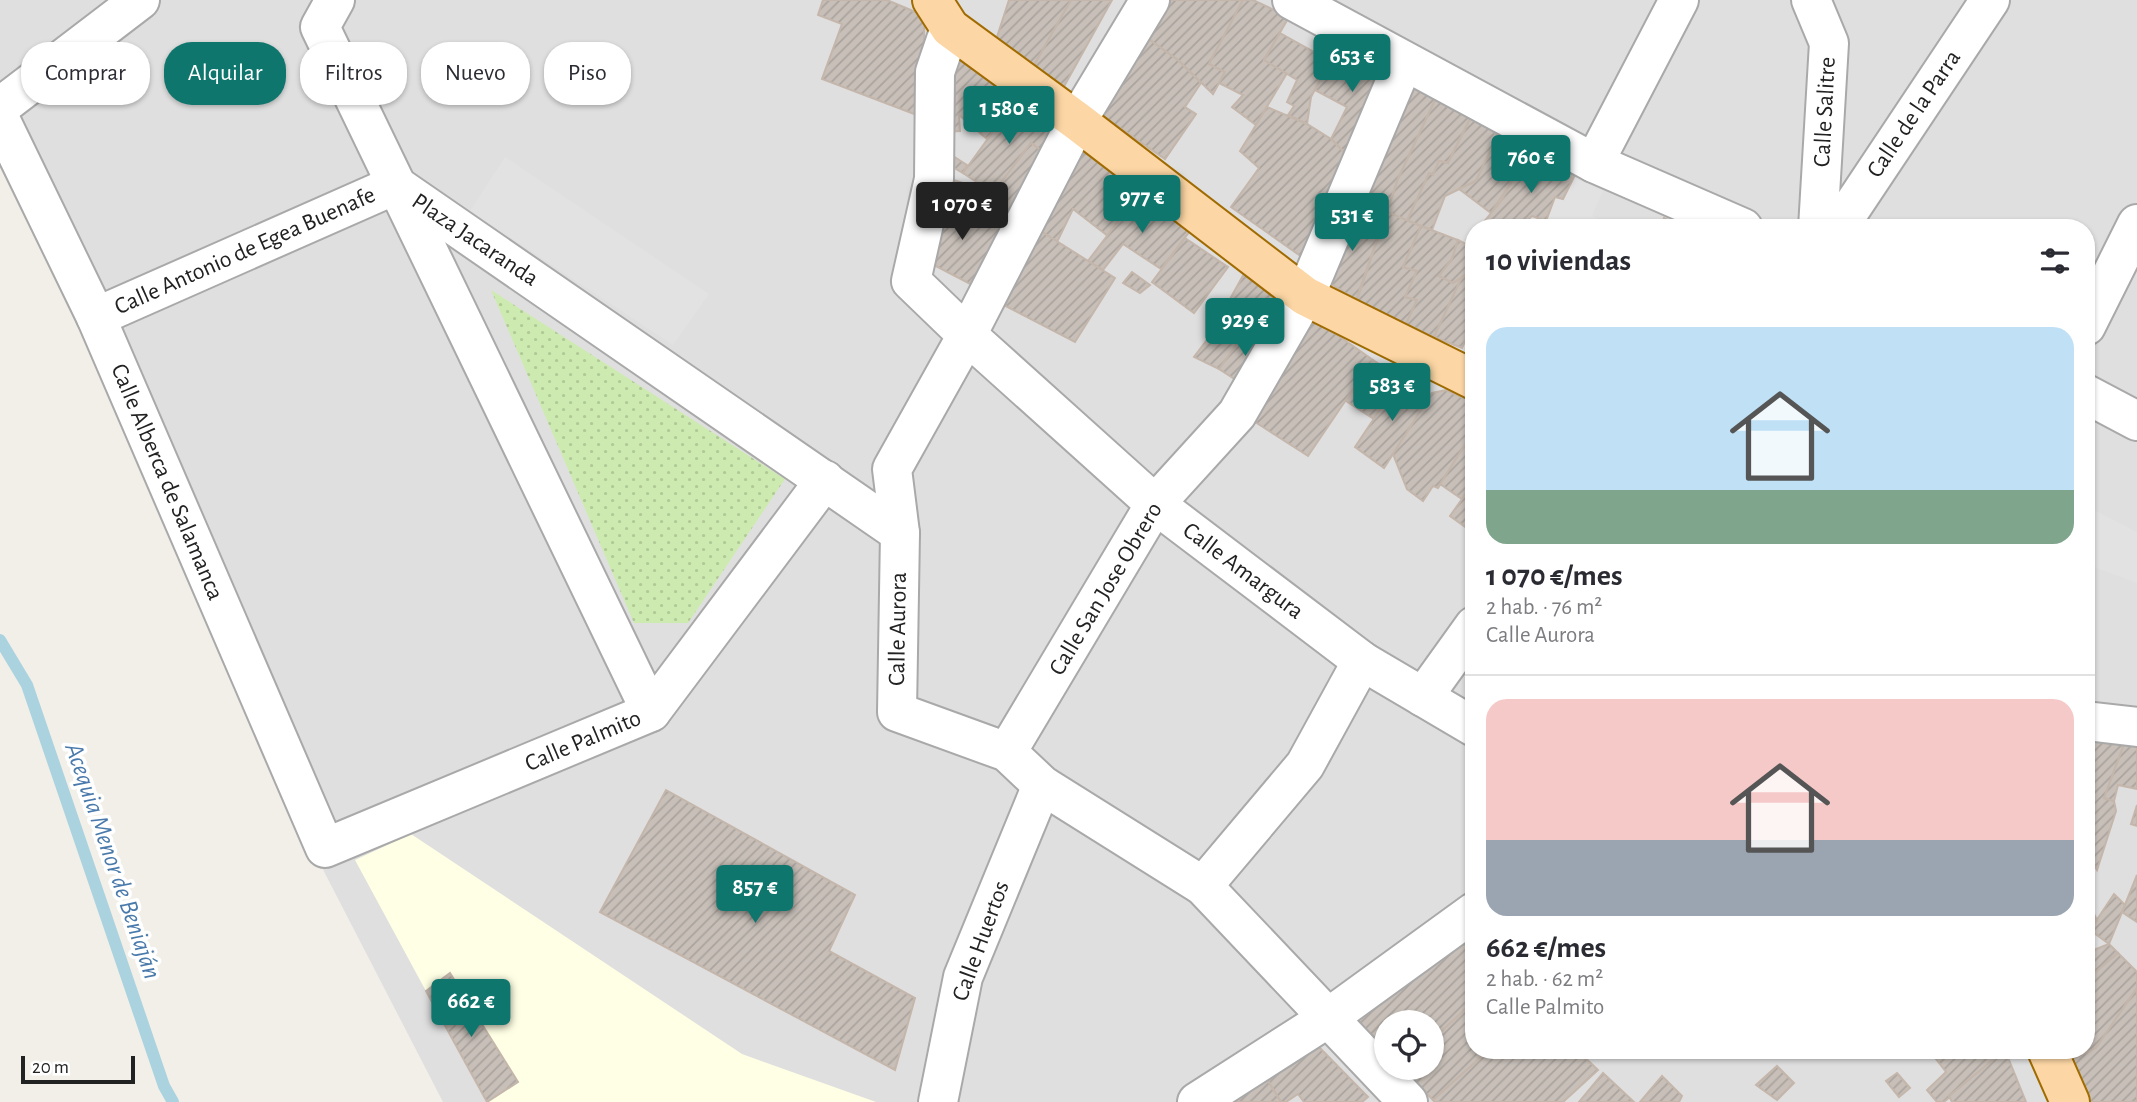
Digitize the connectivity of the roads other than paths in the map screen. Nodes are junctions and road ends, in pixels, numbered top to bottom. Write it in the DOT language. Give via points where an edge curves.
graph roads {
  1 [pos="140,0"];
  2 [pos="335,0"];
  3 [pos="1150,0"];
  4 [pos="1292,0"];
  5 [pos="1679,0"];
  6 [pos="1811,0"];
  7 [pos="1990,0"];
  8 [pos="941,14"];
  9 [pos="1404,61"];
  10 [pos="0,107"];
  11 [pos="0,119"];
  12 [pos="1077,121"];
  13 [pos="1594,163"];
  14 [pos="395,185"];
  15 [pos="1722,219"];
  16 [pos="1819,219"];
  17 [pos="1844,219"];
  18 [pos="2137,224"];
  19 [pos="1305,296"];
  20 [pos="2095,308"];
  21 [pos="96,317"];
  22 [pos="967,335"];
  23 [pos="1465,376"];
  24 [pos="2095,399"];
  25 [pos="2137,421"];
  26 [pos="825,480"];
  27 [pos="1155,504"];
  28 [pos="900,533"];
  29 [pos="1465,638"];
  30 [pos="1362,661"];
  31 [pos="1423,696"];
  32 [pos="651,712"];
  33 [pos="2095,721"];
  34 [pos="1465,722"];
  35 [pos="2137,727"];
  36 [pos="1007,752"];
  37 [pos="1042,785"];
  38 [pos="325,848"];
  39 [pos="1203,886"];
  40 [pos="1465,919"];
  41 [pos="1328,1018"];
  42 [pos="2051,1059"];
  43 [pos="938,1102"];
  44 [pos="1197,1102"];
  45 [pos="1408,1102"];
  46 [pos="2070,1102"];
  1 -- 10 [label="street"];
  2 -- 14 [label="street" via="320,27"];
  3 -- 12 [label="street, Calle Aurora"];
  4 -- 9 [label="street"];
  5 -- 13 [label="street"];
  6 -- 16 [label="street, Calle Salitre" via="1829,43"];
  7 -- 17 [label="street, Calle de la Parra"];
  8 -- 12 [label="main road"];
  8 -- 22 [label="street" via="935,72 934,179 911,281"];
  9 -- 13 [label="street"];
  9 -- 19 [label="street, Calle San Jose Obrero"];
  11 -- 21 [label="street, Calle Alberca de Salamanca"];
  12 -- 19 [label="main road"];
  12 -- 22 [label="street, Calle Aurora"];
  13 -- 15 [label="street"];
  14 -- 21 [label="street, Calle Antonio de Egea Buenafe"];
  14 -- 26 [label="street, Plaza Jacaranda"];
  14 -- 32 [label="street, Plaza Jacaranda"];
  18 -- 20 [label="street"];
  19 -- 23 [label="main road"];
  19 -- 27 [label="street, Calle San Jose Obrero" via="1237,414"];
  21 -- 38 [label="street, Calle Alberca de Salamanca"];
  22 -- 27 [label="street, Calle Amargura"];
  22 -- 28 [label="street, Calle Aurora" via="892,469"];
  24 -- 25 [label="street"];
  26 -- 28 [label="street, Plaza Jacaranda"];
  26 -- 32 [label="street, Calle Palmito"];
  27 -- 30 [label="street, Calle Amargura"];
  27 -- 36 [label="street, Calle San Jose Obrero"];
  28 -- 36 [label="street, Calle Aurora" via="897,712"];
  29 -- 31 [label="street"];
  30 -- 31 [label="street, Calle Amargura"];
  30 -- 39 [label="street" via="1305,765"];
  31 -- 34 [label="street, Calle Amargura"];
  32 -- 38 [label="street, Calle Palmito"];
  33 -- 35 [label="street"];
  36 -- 37 [label="street, Calle Aurora"];
  37 -- 39 [label="street, Calle Aurora"];
  37 -- 43 [label="street, Calle Huertos" via="963,977"];
  39 -- 41 [label="street, Calle Aurora"];
  40 -- 41 [label="street"];
  41 -- 44 [label="street"];
  41 -- 45 [label="street, Calle Aurora"];
  42 -- 46 [label="main road"];
}
